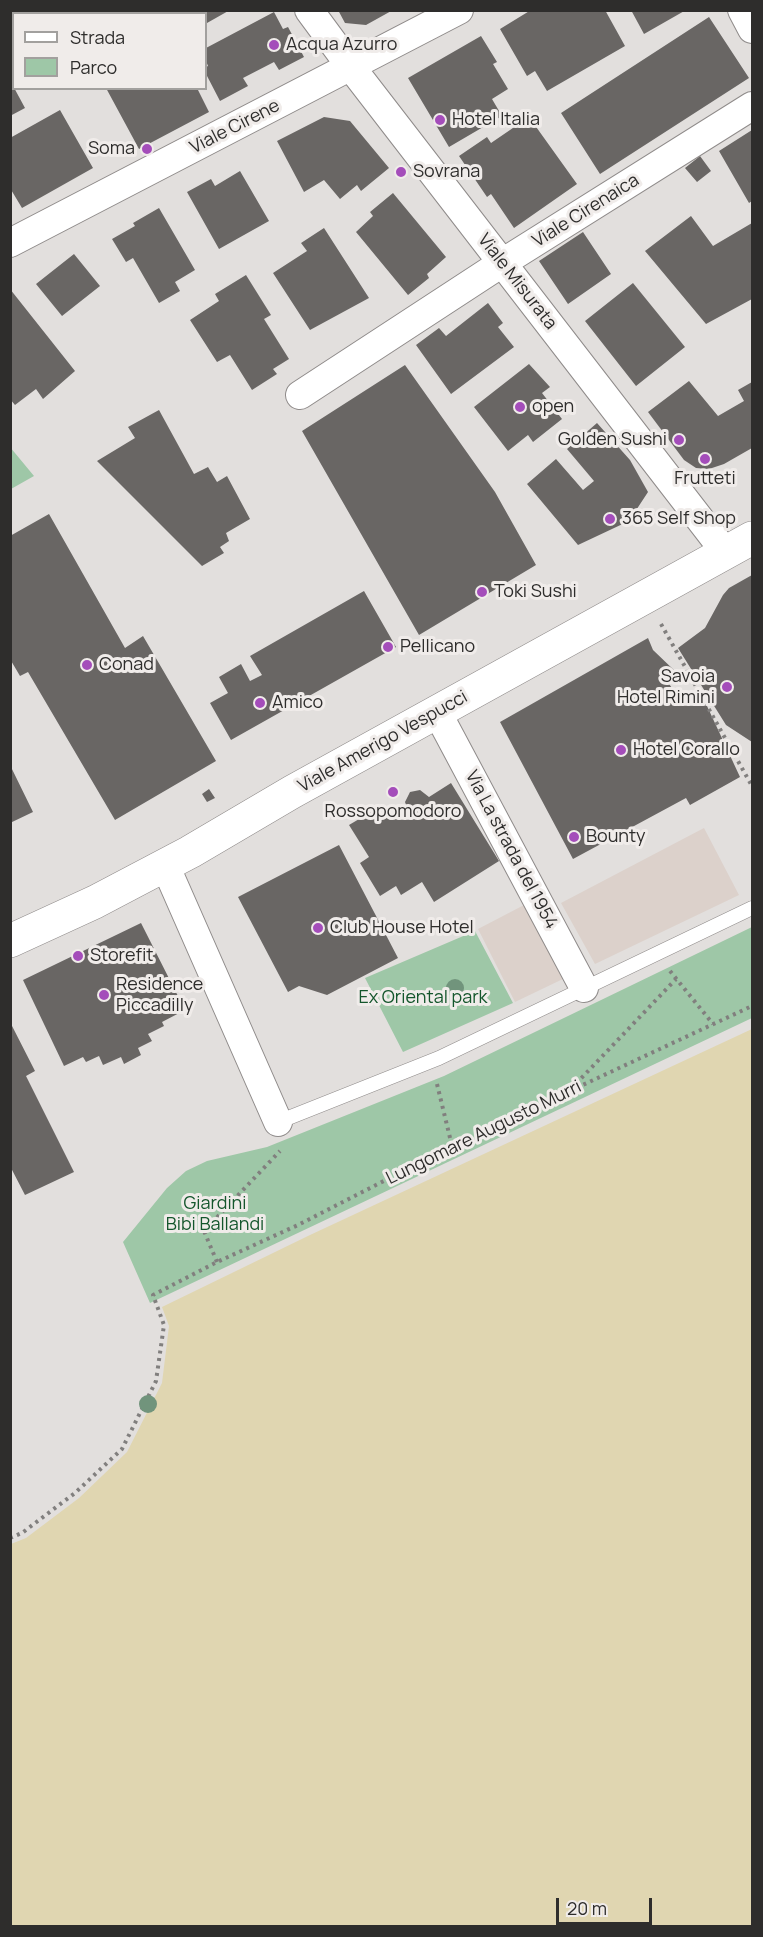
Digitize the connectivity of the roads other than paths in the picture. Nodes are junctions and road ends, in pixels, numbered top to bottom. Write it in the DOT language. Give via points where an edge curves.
graph roads {
  1 [pos="309,10"];
  2 [pos="459,10"];
  3 [pos="742,10"];
  4 [pos="753,29"];
  5 [pos="351,67"];
  6 [pos="753,106"];
  7 [pos="12,240"];
  8 [pos="502,263"];
  9 [pos="300,395"];
  10 [pos="739,545"];
  11 [pos="437,712"];
  12 [pos="165,865"];
  13 [pos="753,908"];
  14 [pos="10,941"];
  15 [pos="584,988"];
  16 [pos="278,1122"];
  1 -- 5 [label="street, Viale Misurata"];
  2 -- 5 [label="street, Viale Cirene"];
  3 -- 4 [label="street"];
  5 -- 7 [label="street, Viale Cirene"];
  5 -- 8 [label="street, Viale Misurata"];
  6 -- 8 [label="street, Viale Cirenaica"];
  8 -- 9 [label="street, Viale Cirenaica"];
  8 -- 10 [label="street, Viale Misurata"];
  10 -- 11 [label="street, Viale Amerigo Vespucci"];
  11 -- 12 [label="street, Viale Amerigo Vespucci"];
  11 -- 15 [label="street, Via La strada del 1954"];
  12 -- 14 [label="street, Viale Amerigo Vespucci"];
  12 -- 16 [label="street"];
  13 -- 15 [label="lane"];
  15 -- 16 [label="lane" via="439,1058"];
}
